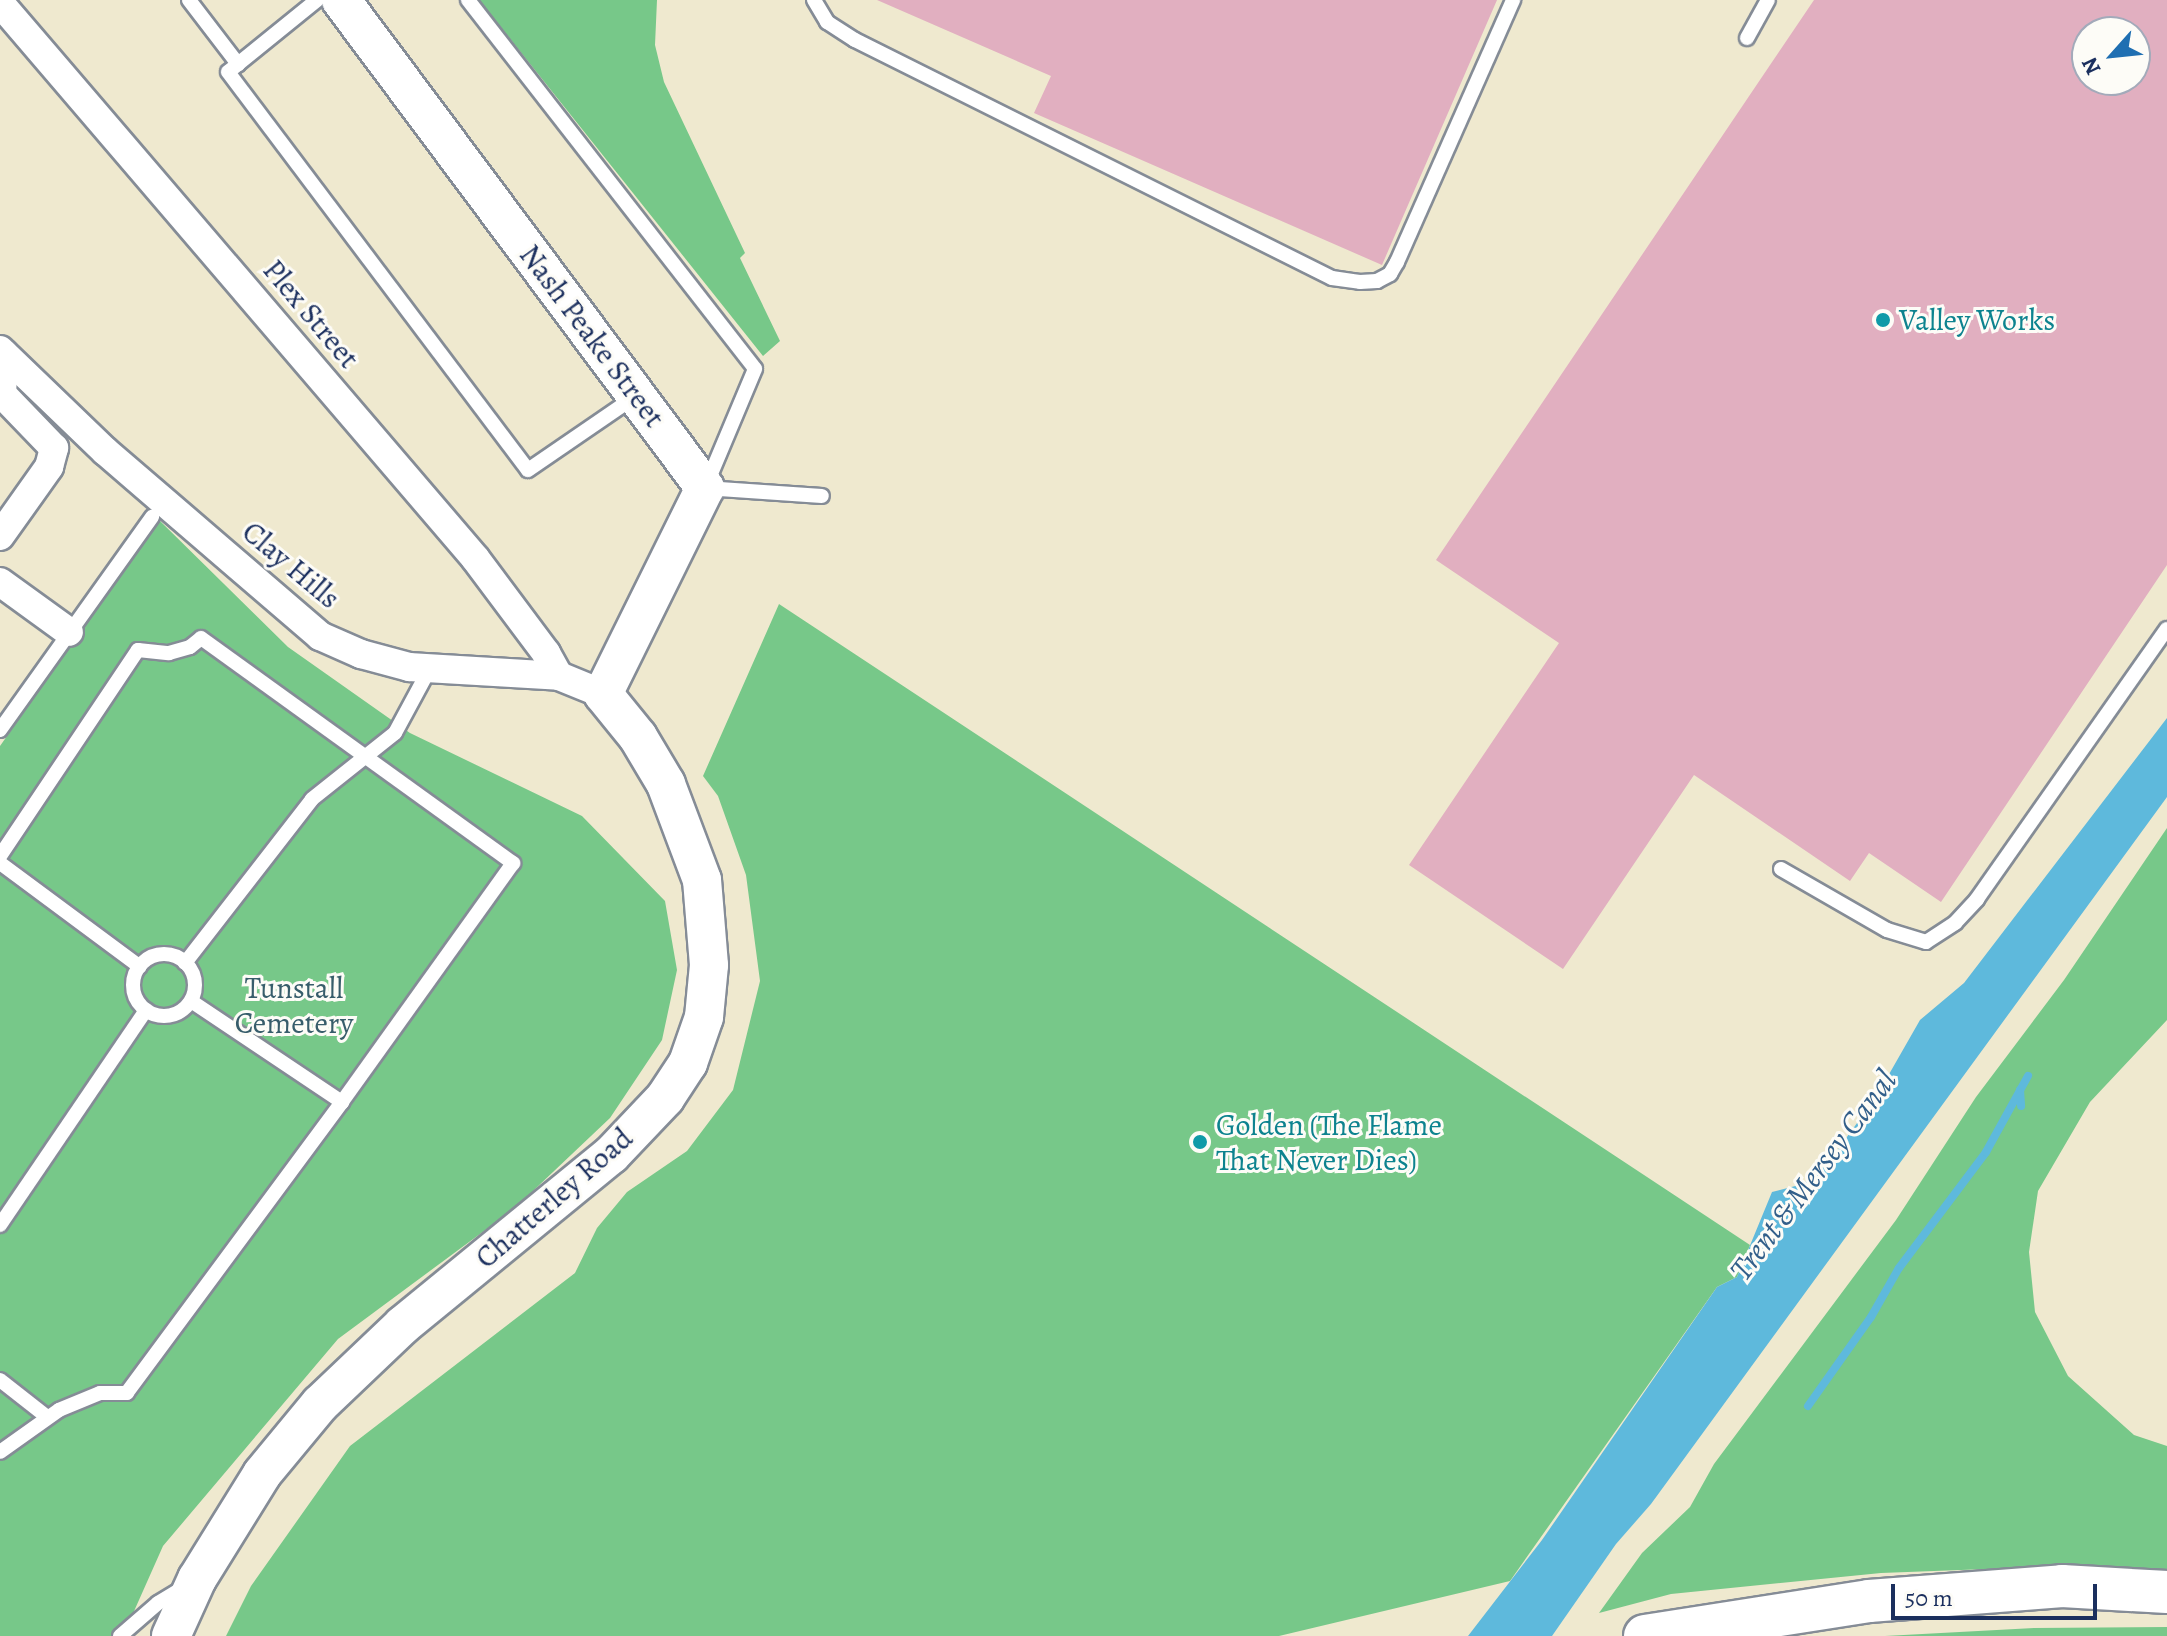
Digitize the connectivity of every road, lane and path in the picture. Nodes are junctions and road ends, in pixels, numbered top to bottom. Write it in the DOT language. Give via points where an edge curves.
graph roads {
  1 [pos="189,0"];
  2 [pos="317,0"];
  3 [pos="341,0"];
  4 [pos="468,0"];
  5 [pos="814,0"];
  6 [pos="1513,0"];
  7 [pos="1768,0"];
  8 [pos="0,3"];
  9 [pos="1747,38"];
  10 [pos="238,64"];
  11 [pos="2,352"];
  12 [pos="636,395"];
  13 [pos="705,488"];
  14 [pos="822,496"];
  15 [pos="152,517"];
  16 [pos="0,536"];
  17 [pos="0,582"];
  18 [pos="2167,629"];
  19 [pos="69,632"];
  20 [pos="430,668"];
  21 [pos="559,676"];
  22 [pos="603,694"];
  23 [pos="0,730"];
  24 [pos="366,756"];
  25 [pos="0,856"];
  26 [pos="0,863"];
  27 [pos="1781,869"];
  28 [pos="185,963"];
  29 [pos="140,967"];
  30 [pos="191,1001"];
  31 [pos="146,1010"];
  32 [pos="342,1102"];
  33 [pos="0,1225"];
  34 [pos="0,1380"];
  35 [pos="47,1417"];
  36 [pos="0,1452"];
  37 [pos="197,1579"];
  38 [pos="2167,1592"];
  39 [pos="120,1636"];
  40 [pos="171,1636"];
  41 [pos="1645,1636"];
  1 -- 10 [label="lane"];
  2 -- 10 [label="lane"];
  3 -- 12 [label="street, Nash Peake Street"];
  4 -- 13 [label="lane" via="755,369"];
  5 -- 6 [label="lane" via="827,22 855,40 1332,278 1360,282 1390,274 1397,262"];
  7 -- 9 [label="lane"];
  8 -- 21 [label="street, Plex Street" via="475,558"];
  10 -- 12 [label="lane" via="228,72 528,470"];
  11 -- 16 [label="street" via="2,394 54,448 49,467"];
  11 -- 20 [label="street, Clay Hills" via="105,451 320,636 361,654"];
  12 -- 13 [label="street, Nash Peake Street"];
  13 -- 14 [label="lane"];
  13 -- 22 [label="street"];
  15 -- 19 [label="lane"];
  17 -- 19 [label="street"];
  18 -- 27 [label="lane" via="1977,899 1955,923 1926,942 1887,930"];
  19 -- 23 [label="lane"];
  20 -- 21 [label="street, Clay Hills"];
  20 -- 24 [label="lane" via="395,733"];
  21 -- 22 [label="street, Clay Hills"];
  22 -- 37 [label="street, Chatterley Road" via="638,737 666,784 702,880 709,965 704,1017 688,1063 665,1098 611,1155 403,1325 320,1404 262,1474"];
  24 -- 25 [label="lane" via="201,638 169,653 138,650"];
  24 -- 28 [label="lane" via="312,799"];
  24 -- 32 [label="lane" via="513,863"];
  26 -- 29 [label="lane"];
  28 -- 29 [label="lane" via="166,954 155,955"];
  28 -- 30 [label="lane" via="195,980"];
  29 -- 31 [label="lane" via="134,991"];
  30 -- 31 [label="lane" via="167,1016"];
  30 -- 32 [label="lane"];
  31 -- 33 [label="lane"];
  32 -- 35 [label="lane" via="127,1393 100,1393"];
  34 -- 35 [label="lane"];
  35 -- 36 [label="lane"];
  37 -- 39 [label="lane"];
  37 -- 40 [label="street, Chatterley Road"];
  38 -- 41 [label="main road" via="2062,1586 1869,1601"];
}
